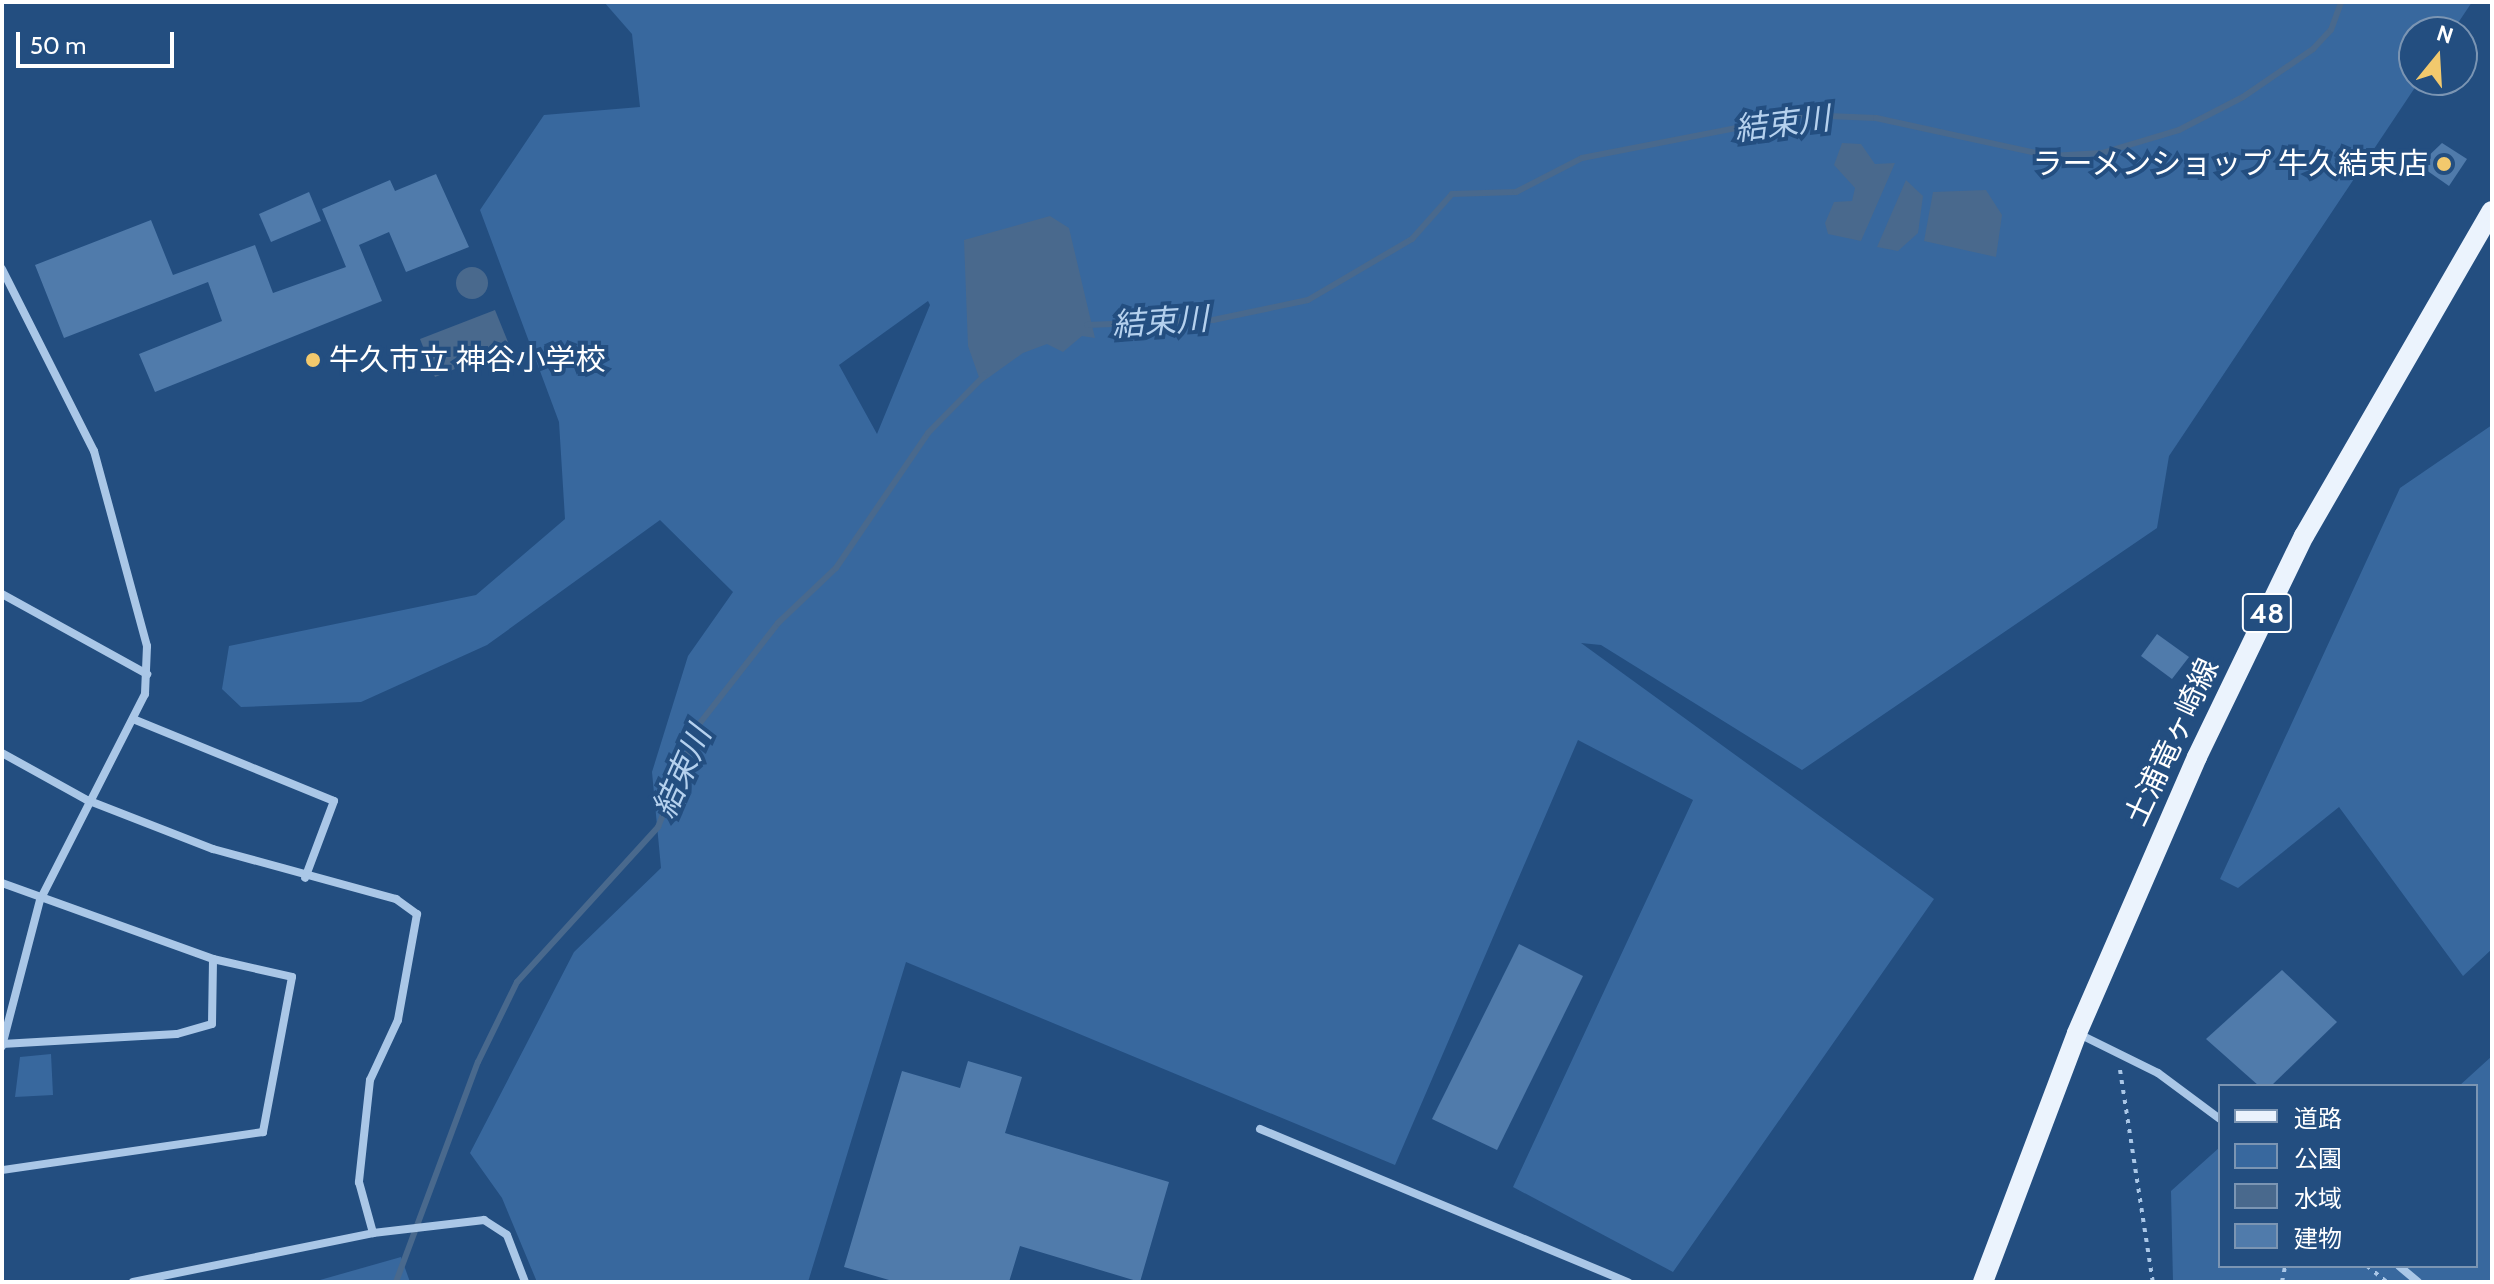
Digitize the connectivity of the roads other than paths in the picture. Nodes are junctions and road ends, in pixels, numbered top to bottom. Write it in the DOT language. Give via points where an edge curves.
graph roads {
  1 [pos="2492,211"];
  2 [pos="2,269"];
  3 [pos="2,594"];
  4 [pos="147,674"];
  5 [pos="133,719"];
  6 [pos="2,753"];
  7 [pos="87,800"];
  8 [pos="305,878"];
  9 [pos="2,883"];
  10 [pos="40,900"];
  11 [pos="213,959"];
  12 [pos="2077,1033"];
  13 [pos="2,1045"];
  14 [pos="2218,1118"];
  15 [pos="1260,1129"];
  16 [pos="2,1170"];
  17 [pos="373,1233"];
  18 [pos="2401,1268"];
  19 [pos="133,1282"];
  20 [pos="525,1282"];
  21 [pos="1628,1282"];
  22 [pos="1983,1282"];
  23 [pos="2418,1282"];
  1 -- 12 [label="main road, 土浦竜ヶ崎線 / 48" via="2304,536 2197,757"];
  2 -- 4 [label="street" via="94,451 138,599"];
  3 -- 4 [label="street"];
  4 -- 5 [label="street"];
  5 -- 7 [label="street"];
  5 -- 8 [label="street" via="334,801"];
  6 -- 7 [label="street"];
  7 -- 8 [label="street"];
  7 -- 10 [label="street"];
  8 -- 17 [label="street" via="396,899 417,914 398,1020 370,1080 359,1182"];
  9 -- 10 [label="street"];
  10 -- 11 [label="street"];
  10 -- 13 [label="street"];
  11 -- 13 [label="street" via="212,1024 177,1034"];
  11 -- 16 [label="street" via="292,977 263,1132"];
  12 -- 14 [label="street" via="2118,1052"];
  12 -- 22 [label="main road, 土浦竜ヶ崎線 / 48"];
  15 -- 21 [label="street"];
  17 -- 19 [label="street"];
  17 -- 20 [label="street" via="484,1220 507,1235"];
  18 -- 23 [label="street"];
}
